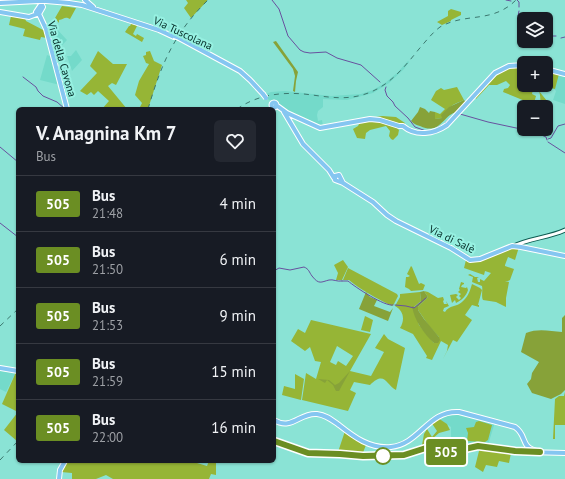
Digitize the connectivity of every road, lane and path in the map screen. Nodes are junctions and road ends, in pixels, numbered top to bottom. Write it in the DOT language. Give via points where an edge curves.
graph roads {
  1 [pos="19,0"];
  2 [pos="60,0"];
  3 [pos="38,1"];
  4 [pos="46,1"];
  5 [pos="84,1"];
  6 [pos="0,2"];
  7 [pos="41,5"];
  8 [pos="0,12"];
  9 [pos="37,14"];
  10 [pos="174,36"];
  11 [pos="517,66"];
  12 [pos="553,71"];
  13 [pos="565,74"];
  14 [pos="66,107"];
  15 [pos="286,112"];
  16 [pos="565,230"];
  17 [pos="520,245"];
  18 [pos="565,256"];
  19 [pos="0,367"];
  20 [pos="16,371"];
  21 [pos="276,421"];
  22 [pos="276,442"];
  23 [pos="529,451"];
  24 [pos="565,453"];
  25 [pos="64,463"];
  26 [pos="59,479"];
  1 -- 6 [label="main road, Via Tuscolana"];
  2 -- 5 [label="main road"];
  3 -- 4 [label="main road, Via Tuscolana, bridge"];
  3 -- 6 [label="main road, Via Tuscolana"];
  4 -- 10 [label="main road, Via Tuscolana" via="82,5"];
  5 -- 10 [label="main road, Via Tuscolana" via="93,7 158,28"];
  7 -- 9 [label="main road"];
  8 -- 9 [label="main road" via="32,17"];
  9 -- 14 [label="main road, Via della Cavona" via="46,29"];
  10 -- 15 [label="main road, Via Tuscolana, bridge" via="240,71 274,105"];
  11 -- 15 [label="main road, Via Tuscolana" via="495,73 450,122 441,129 427,133 419,133 380,120 322,128"];
  12 -- 13 [label="main road"];
  15 -- 17 [label="main road, Via di Salè" via="303,143 329,170 396,221 468,259 480,259"];
  16 -- 17 [label="street"];
  17 -- 18 [label="main road, Via di Salè"];
  19 -- 20 [label="main road"];
  21 -- 23 [label="main road" via="287,424 309,414 321,415 364,442 389,447 408,441 440,414 459,412 515,427"];
  22 -- 23 [label="main road" via="308,453 363,456 404,455 429,447 445,452 478,446"];
  23 -- 24 [label="main road"];
  25 -- 26 [label="main road"];
}
